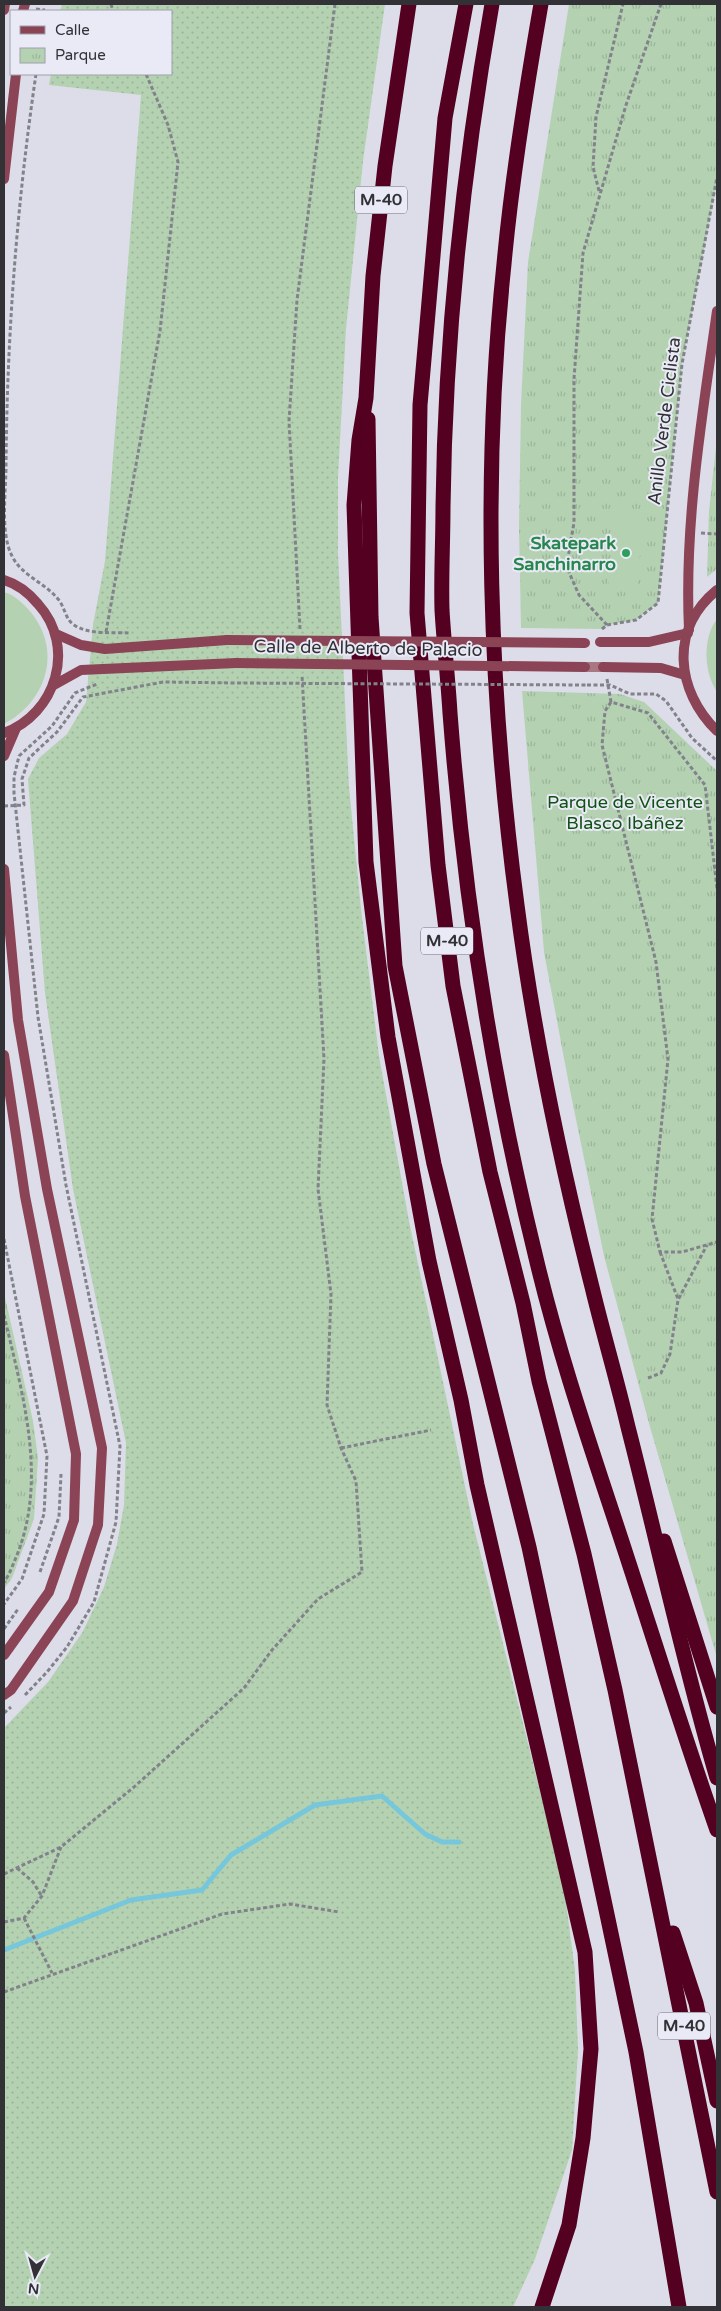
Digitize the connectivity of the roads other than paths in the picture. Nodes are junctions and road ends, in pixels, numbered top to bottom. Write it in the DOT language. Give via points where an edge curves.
graph roads {
  1 [pos="4,4"];
  2 [pos="408,4"];
  3 [pos="466,4"];
  4 [pos="492,4"];
  5 [pos="541,4"];
  6 [pos="4,10"];
  7 [pos="16,75"];
  8 [pos="4,179"];
  9 [pos="717,310"];
  10 [pos="366,398"];
  11 [pos="5,579"];
  12 [pos="717,590"];
  13 [pos="688,631"];
  14 [pos="56,634"];
  15 [pos="684,675"];
  16 [pos="54,685"];
  17 [pos="16,728"];
  18 [pos="717,732"];
  19 [pos="4,733"];
  20 [pos="4,756"];
  21 [pos="4,869"];
  22 [pos="4,1055"];
  23 [pos="629,1428"];
  24 [pos="4,1655"];
  25 [pos="4,1695"];
  26 [pos="717,1707"];
  27 [pos="717,1778"];
  28 [pos="717,1830"];
  29 [pos="650,1860"];
  30 [pos="717,2100"];
  31 [pos="717,2192"];
  32 [pos="665,2226"];
  33 [pos="542,2307"];
  34 [pos="669,2307"];
  35 [pos="679,2307"];
  1 -- 6 [label="street"];
  2 -- 10 [label="highway, M-40" via="373,276"];
  3 -- 29 [label="highway, M-40" via="445,118 419,424 417,613 438,865 453,986 490,1172 584,1554"];
  4 -- 28 [label="highway" via="472,122 450,326 444,461 442,608 468,899 488,1034 537,1262 579,1414"];
  5 -- 23 [label="highway" via="521,120 503,267 492,472 493,653 517,906 536,1023 590,1283"];
  7 -- 8 [label="street"];
  9 -- 13 [label="street" via="692,490"];
  10 -- 32 [label="highway, M-40" via="370,440 371,617 395,966 434,1164 529,1547 636,2052"];
  10 -- 33 [label="highway" via="354,505 357,639 366,862 385,1018 429,1261 477,1485 585,1952 591,2049 583,2138 569,2225"];
  11 -- 14 [label="street" via="30,594 46,612"];
  12 -- 13 [label="street" via="699,609"];
  13 -- 14 [label="street, Calle de Alberto de Palacio, bridge" via="649,642 601,638 585,643 227,640 105,649 81,645"];
  13 -- 15 [label="street"];
  14 -- 16 [label="street" via="59,660"];
  15 -- 16 [label="street, Calle de Alberto de Palacio, bridge" via="662,668 236,663 81,670"];
  15 -- 18 [label="street" via="702,717"];
  16 -- 17 [label="street" via="32,717"];
  17 -- 19 [label="street"];
  17 -- 20 [label="street"];
  21 -- 25 [label="street" via="18,1020 47,1189 102,1448 98,1525 73,1601 11,1690"];
  22 -- 24 [label="street" via="25,1196 76,1454 74,1520 49,1592"];
  23 -- 26 [label="highway"];
  23 -- 27 [label="highway" via="667,1594"];
  29 -- 30 [label="highway" via="696,2003"];
  29 -- 31 [label="highway, M-40"];
  32 -- 34 [label="highway"];
  32 -- 35 [label="highway, M-40"];
}
